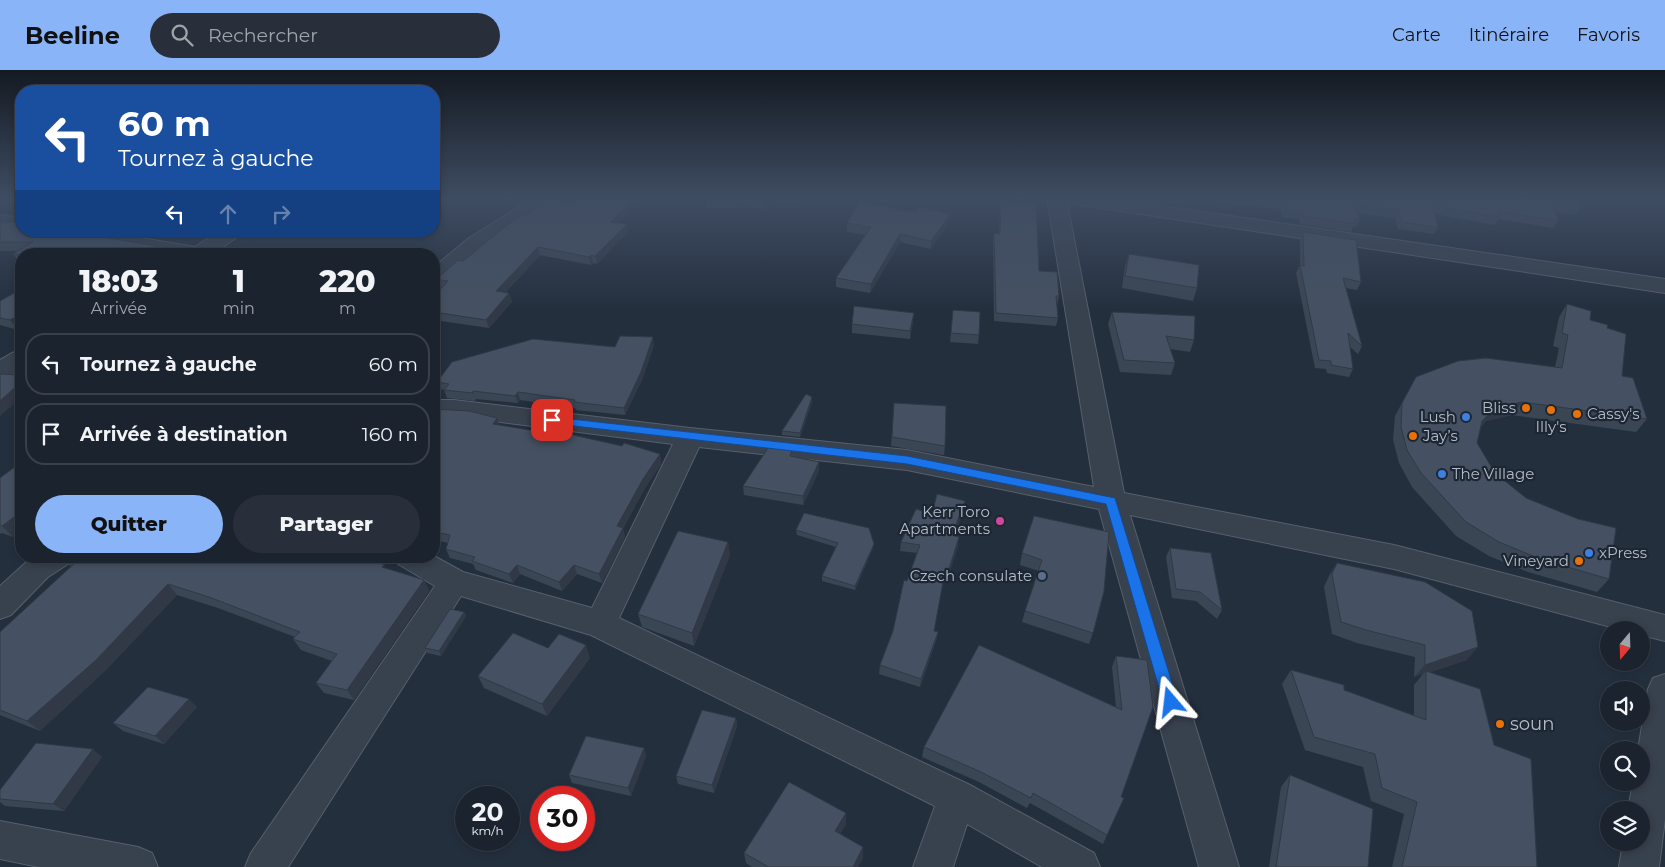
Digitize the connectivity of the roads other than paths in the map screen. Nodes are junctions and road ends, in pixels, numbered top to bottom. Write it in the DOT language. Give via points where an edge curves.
graph roads {
  1 [pos="487,235"];
  2 [pos="1063,235"];
  3 [pos="1322,235"];
  4 [pos="98,237"];
  5 [pos="224,237"];
  6 [pos="162,248"];
  7 [pos="206,248"];
  8 [pos="440,273"];
  9 [pos="1665,286"];
  10 [pos="15,362"];
  11 [pos="0,371"];
  12 [pos="440,408"];
  13 [pos="690,437"];
  14 [pos="1111,501"];
  15 [pos="47,563"];
  16 [pos="421,563"];
  17 [pos="454,582"];
  18 [pos="0,606"];
  19 [pos="600,624"];
  20 [pos="1665,628"];
  21 [pos="1665,688"];
  22 [pos="957,798"];
  23 [pos="0,840"];
  24 [pos="138,867"];
  25 [pos="265,867"];
  26 [pos="934,867"];
  27 [pos="1080,867"];
  28 [pos="1220,867"];
  29 [pos="1639,867"];
  1 -- 8 [label="street"];
  2 -- 14 [label="street"];
  3 -- 9 [label="street"];
  4 -- 6 [label="street"];
  5 -- 7 [label="street"];
  10 -- 11 [label="street"];
  12 -- 13 [label="street"];
  13 -- 14 [label="street" via="907,460"];
  13 -- 19 [label="street"];
  14 -- 20 [label="street" via="1394,557"];
  14 -- 28 [label="street"];
  15 -- 18 [label="street"];
  16 -- 17 [label="street"];
  17 -- 19 [label="street"];
  17 -- 25 [label="street"];
  19 -- 22 [label="street"];
  21 -- 29 [label="street"];
  22 -- 26 [label="street"];
  22 -- 27 [label="street"];
  23 -- 24 [label="street"];
}
